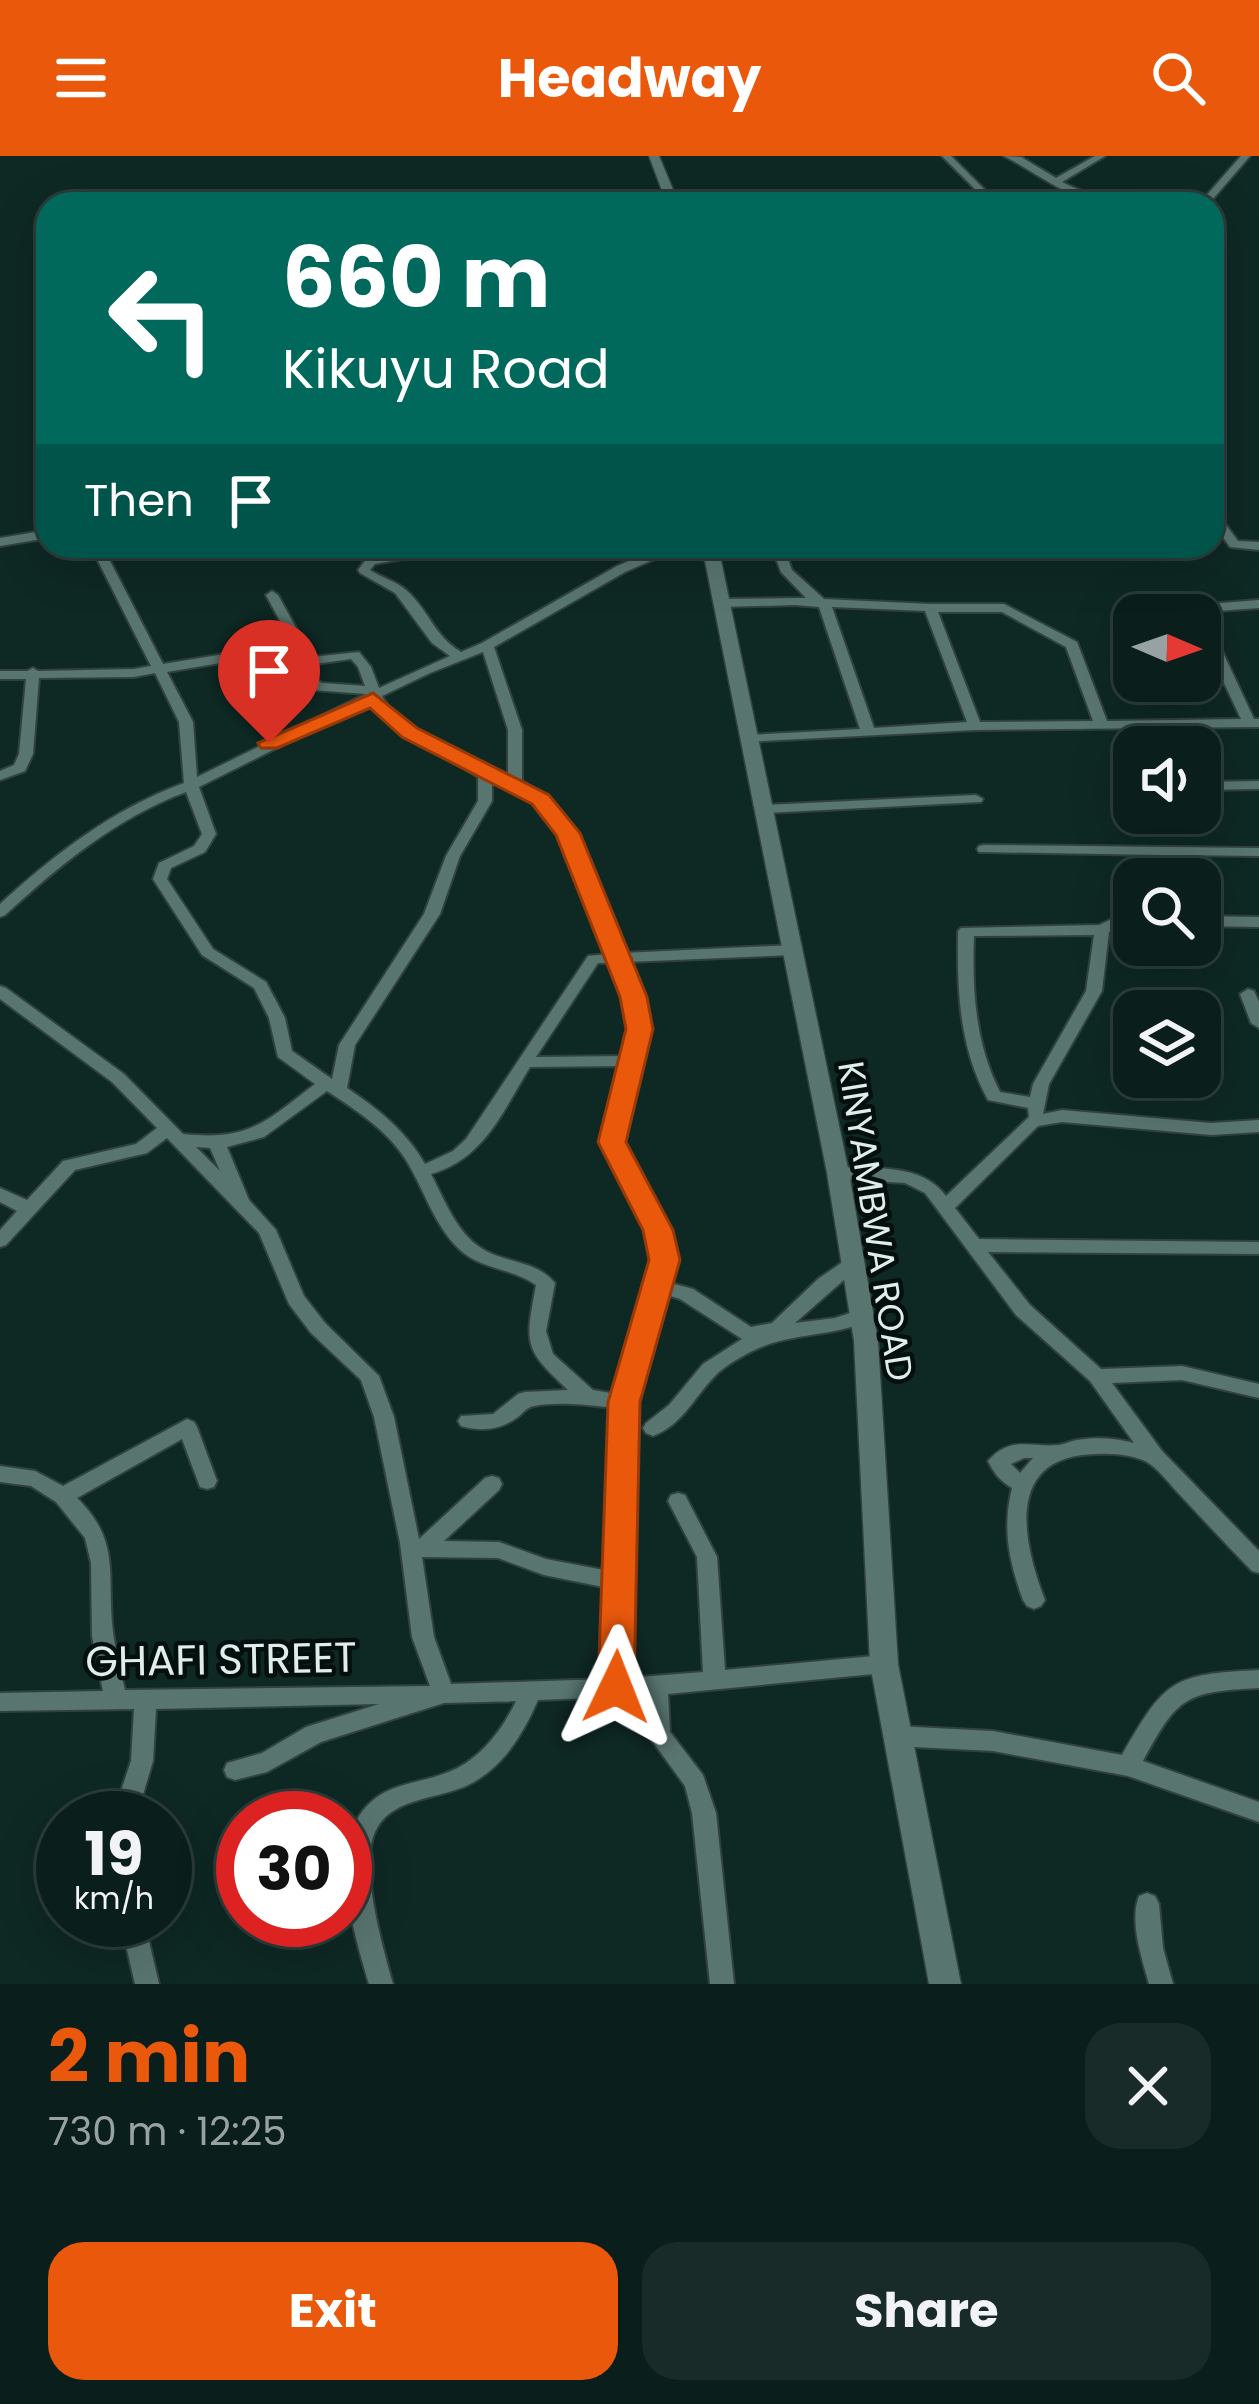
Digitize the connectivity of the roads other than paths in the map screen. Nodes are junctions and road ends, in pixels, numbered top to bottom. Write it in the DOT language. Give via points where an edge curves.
graph roads {
  1 [pos="654,156"];
  2 [pos="946,156"];
  3 [pos="1013,156"];
  4 [pos="1101,156"];
  5 [pos="1246,156"];
  6 [pos="1057,181"];
  7 [pos="668,192"];
  8 [pos="982,192"];
  9 [pos="1078,192"];
  10 [pos="1218,192"];
  11 [pos="1224,530"];
  12 [pos="36,536"];
  13 [pos="0,542"];
  14 [pos="1259,547"];
  15 [pos="104,558"];
  16 [pos="387,558"];
  17 [pos="647,558"];
  18 [pos="712,558"];
  19 [pos="779,558"];
  20 [pos="272,595"];
  21 [pos="721,603"];
  22 [pos="825,604"];
  23 [pos="1259,604"];
  24 [pos="1221,607"];
  25 [pos="930,608"];
  26 [pos="487,646"];
  27 [pos="460,657"];
  28 [pos="1221,659"];
  29 [pos="308,661"];
  30 [pos="162,668"];
  31 [pos="33,672"];
  32 [pos="0,675"];
  33 [pos="371,695"];
  34 [pos="1254,723"];
  35 [pos="975,726"];
  36 [pos="1102,726"];
  37 [pos="868,731"];
  38 [pos="748,739"];
  39 [pos="485,775"];
  40 [pos="0,776"];
  41 [pos="515,783"];
  42 [pos="1259,784"];
  43 [pos="191,785"];
  44 [pos="1221,785"];
  45 [pos="976,799"];
  46 [pos="765,809"];
  47 [pos="984,849"];
  48 [pos="1169,851"];
  49 [pos="1259,852"];
  50 [pos="1166,858"];
  51 [pos="0,912"];
  52 [pos="1221,921"];
  53 [pos="1259,922"];
  54 [pos="1113,924"];
  55 [pos="1102,930"];
  56 [pos="793,950"];
  57 [pos="618,955"];
  58 [pos="0,991"];
  59 [pos="1249,994"];
  60 [pos="1259,1023"];
  61 [pos="632,1061"];
  62 [pos="525,1062"];
  63 [pos="333,1087"];
  64 [pos="1035,1112"];
  65 [pos="1259,1126"];
  66 [pos="171,1135"];
  67 [pos="218,1145"];
  68 [pos="424,1170"];
  69 [pos="838,1172"];
  70 [pos="0,1194"];
  71 [pos="241,1203"];
  72 [pos="946,1207"];
  73 [pos="27,1208"];
  74 [pos="0,1241"];
  75 [pos="973,1245"];
  76 [pos="1259,1248"];
  77 [pos="854,1264"];
  78 [pos="657,1286"];
  79 [pos="862,1316"];
  80 [pos="777,1329"];
  81 [pos="1096,1376"];
  82 [pos="1259,1390"];
  83 [pos="588,1396"];
  84 [pos="624,1402"];
  85 [pos="468,1421"];
  86 [pos="652,1428"];
  87 [pos="1051,1452"];
  88 [pos="1155,1456"];
  89 [pos="0,1474"];
  90 [pos="207,1481"];
  91 [pos="492,1484"];
  92 [pos="1024,1485"];
  93 [pos="63,1496"];
  94 [pos="678,1501"];
  95 [pos="1259,1565"];
  96 [pos="616,1581"];
  97 [pos="1034,1600"];
  98 [pos="884,1664"];
  99 [pos="1259,1679"];
  100 [pos="715,1682"];
  101 [pos="656,1686"];
  102 [pos="616,1687"];
  103 [pos="531,1690"];
  104 [pos="444,1694"];
  105 [pos="116,1699"];
  106 [pos="146,1699"];
  107 [pos="0,1702"];
  108 [pos="896,1736"];
  109 [pos="1128,1766"];
  110 [pos="235,1770"];
  111 [pos="133,1791"];
  112 [pos="1259,1812"];
  113 [pos="1147,1904"];
  114 [pos="138,1947"];
  115 [pos="147,1984"];
  116 [pos="381,1984"];
  117 [pos="722,1984"];
  118 [pos="945,1984"];
  119 [pos="1161,1984"];
  1 -- 7 [label="street"];
  2 -- 8 [label="street"];
  3 -- 6 [label="street"];
  4 -- 6 [label="street"];
  5 -- 10 [label="street"];
  6 -- 9 [label="street"];
  11 -- 14 [label="street" via="1234,544"];
  12 -- 13 [label="street"];
  15 -- 30 [label="street"];
  16 -- 27 [label="street" via="364,571 400,591 437,644"];
  17 -- 26 [label="street"];
  18 -- 21 [label="street, KINYAMBWA ROAD"];
  19 -- 22 [label="street" via="807,595"];
  20 -- 29 [label="street"];
  21 -- 22 [label="street"];
  21 -- 38 [label="street, KINYAMBWA ROAD"];
  22 -- 25 [label="street"];
  22 -- 37 [label="street"];
  23 -- 24 [label="street"];
  25 -- 35 [label="street"];
  25 -- 36 [label="street" via="1004,608 1072,645"];
  26 -- 27 [label="street"];
  26 -- 41 [label="street" via="515,730"];
  27 -- 33 [label="street"];
  28 -- 34 [label="street"];
  29 -- 30 [label="street" via="262,653"];
  29 -- 33 [label="street" via="318,687"];
  29 -- 33 [label="street" via="354,655"];
  30 -- 31 [label="street"];
  30 -- 43 [label="street" via="185,722"];
  31 -- 32 [label="street"];
  31 -- 40 [label="street" via="26,754 20,768"];
  33 -- 39 [label="street" via="393,722"];
  33 -- 43 [label="street"];
  34 -- 36 [label="street"];
  35 -- 36 [label="street"];
  35 -- 37 [label="street"];
  37 -- 38 [label="street"];
  38 -- 46 [label="street, KINYAMBWA ROAD"];
  39 -- 41 [label="street"];
  39 -- 63 [label="street" via="485,800 432,914 347,1045"];
  41 -- 57 [label="street" via="568,833"];
  42 -- 44 [label="street"];
  43 -- 51 [label="street" via="158,796 68,852"];
  43 -- 63 [label="street" via="208,842 164,866 160,878 207,952 260,985 284,1053"];
  45 -- 46 [label="street"];
  46 -- 56 [label="street, KINYAMBWA ROAD"];
  47 -- 48 [label="street"];
  48 -- 49 [label="street"];
  48 -- 50 [label="street"];
  52 -- 53 [label="street"];
  54 -- 55 [label="street"];
  55 -- 64 [label="street" via="1094,991 1041,1084"];
  55 -- 64 [label="street" via="967,931 964,982 984,1078 994,1096"];
  56 -- 57 [label="street"];
  56 -- 69 [label="street, KINYAMBWA ROAD"];
  57 -- 61 [label="street" via="640,1029"];
  57 -- 62 [label="street" via="593,959"];
  58 -- 66 [label="street" via="108,1069"];
  59 -- 60 [label="street"];
  61 -- 62 [label="street"];
  61 -- 78 [label="street" via="612,1142 658,1230 664,1260"];
  62 -- 68 [label="street" via="492,1122 451,1162"];
  63 -- 67 [label="street" via="254,1137"];
  63 -- 68 [label="street" via="397,1136"];
  64 -- 65 [label="street" via="1210,1129"];
  64 -- 72 [label="street"];
  66 -- 67 [label="street"];
  66 -- 71 [label="street"];
  66 -- 73 [label="street" via="69,1165"];
  67 -- 71 [label="street"];
  68 -- 83 [label="street" via="448,1226 473,1252 546,1283 536,1331 545,1357"];
  69 -- 72 [label="street" via="908,1177"];
  69 -- 77 [label="street, KINYAMBWA ROAD"];
  70 -- 73 [label="street"];
  71 -- 104 [label="street" via="267,1230 296,1299 369,1376 384,1417 423,1637"];
  72 -- 75 [label="street"];
  73 -- 74 [label="street"];
  75 -- 76 [label="street"];
  75 -- 81 [label="street" via="1022,1310"];
  77 -- 79 [label="street, KINYAMBWA ROAD"];
  77 -- 80 [label="street"];
  78 -- 80 [label="street" via="686,1294 748,1334"];
  78 -- 84 [label="street"];
  79 -- 80 [label="street" via="826,1328"];
  79 -- 98 [label="street, KINYAMBWA ROAD"];
  80 -- 86 [label="street" via="707,1370 675,1413"];
  81 -- 82 [label="street" via="1182,1373"];
  81 -- 88 [label="street"];
  83 -- 84 [label="street"];
  83 -- 85 [label="street" via="525,1399 503,1419"];
  84 -- 96 [label="street"];
  87 -- 88 [label="street" via="1084,1444"];
  87 -- 92 [label="street"];
  87 -- 92 [label="street" via="1022,1450 998,1461"];
  88 -- 95 [label="street"];
  89 -- 93 [label="street" via="35,1479"];
  90 -- 93 [label="street" via="187,1427"];
  91 -- 96 [label="street" via="422,1549 499,1550"];
  92 -- 97 [label="street" via="1017,1547"];
  93 -- 105 [label="street" via="100,1543 101,1618"];
  94 -- 100 [label="street" via="707,1557"];
  96 -- 102 [label="street"];
  98 -- 100 [label="street"];
  98 -- 108 [label="street, KINYAMBWA ROAD"];
  99 -- 109 [label="street" via="1184,1685 1163,1704"];
  100 -- 101 [label="street"];
  101 -- 102 [label="street"];
  101 -- 117 [label="street" via="659,1735 695,1782 704,1813"];
  102 -- 103 [label="street"];
  103 -- 104 [label="street"];
  103 -- 116 [label="street" via="514,1730 464,1777 395,1798 366,1823 359,1842 364,1934"];
  104 -- 106 [label="street, GHAFI STREET"];
  104 -- 110 [label="street" via="330,1729"];
  105 -- 106 [label="street, GHAFI STREET"];
  105 -- 107 [label="street, GHAFI STREET"];
  106 -- 111 [label="street"];
  108 -- 109 [label="street" via="992,1741"];
  108 -- 118 [label="street, KINYAMBWA ROAD"];
  109 -- 112 [label="street"];
  113 -- 119 [label="street"];
  114 -- 115 [label="street"];
}
